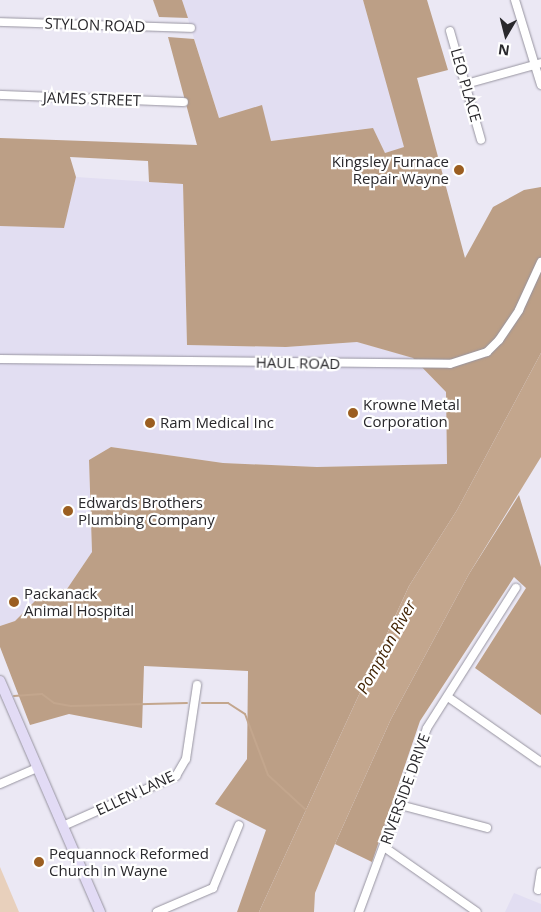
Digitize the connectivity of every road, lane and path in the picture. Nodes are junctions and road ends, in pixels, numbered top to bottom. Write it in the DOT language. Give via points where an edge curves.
graph roads {
  1 [pos="515,0"];
  2 [pos="0,22"];
  3 [pos="191,28"];
  4 [pos="450,31"];
  5 [pos="538,63"];
  6 [pos="466,84"];
  7 [pos="541,85"];
  8 [pos="0,95"];
  9 [pos="184,102"];
  10 [pos="481,140"];
  11 [pos="541,262"];
  12 [pos="0,359"];
  13 [pos="516,588"];
  14 [pos="0,681"];
  15 [pos="197,685"];
  16 [pos="448,697"];
  17 [pos="541,762"];
  18 [pos="37,768"];
  19 [pos="0,784"];
  20 [pos="400,805"];
  21 [pos="240,825"];
  22 [pos="63,826"];
  23 [pos="487,828"];
  24 [pos="384,847"];
  25 [pos="541,872"];
  26 [pos="538,890"];
  27 [pos="100,912"];
  28 [pos="157,912"];
  29 [pos="359,912"];
  30 [pos="477,912"];
  1 -- 5 [label="street"];
  2 -- 3 [label="street, STYLON ROAD"];
  4 -- 6 [label="street, LEO PLACE"];
  5 -- 6 [label="street"];
  5 -- 7 [label="street"];
  6 -- 10 [label="street, LEO PLACE"];
  8 -- 9 [label="street, JAMES STREET"];
  11 -- 12 [label="street, HAUL ROAD" via="519,310 500,340 487,352 450,364"];
  13 -- 16 [label="street, RIVERSIDE DRIVE"];
  14 -- 18 [label="main road"];
  15 -- 22 [label="street, ELLEN LANE" via="186,759 176,776"];
  16 -- 17 [label="street"];
  16 -- 20 [label="street, RIVERSIDE DRIVE" via="424,736"];
  18 -- 19 [label="street"];
  18 -- 22 [label="main road"];
  20 -- 23 [label="street"];
  20 -- 24 [label="street, RIVERSIDE DRIVE"];
  21 -- 28 [label="street" via="212,888"];
  22 -- 27 [label="main road"];
  24 -- 29 [label="street, RIVERSIDE DRIVE"];
  24 -- 30 [label="street"];
  25 -- 26 [label="street"];
}
